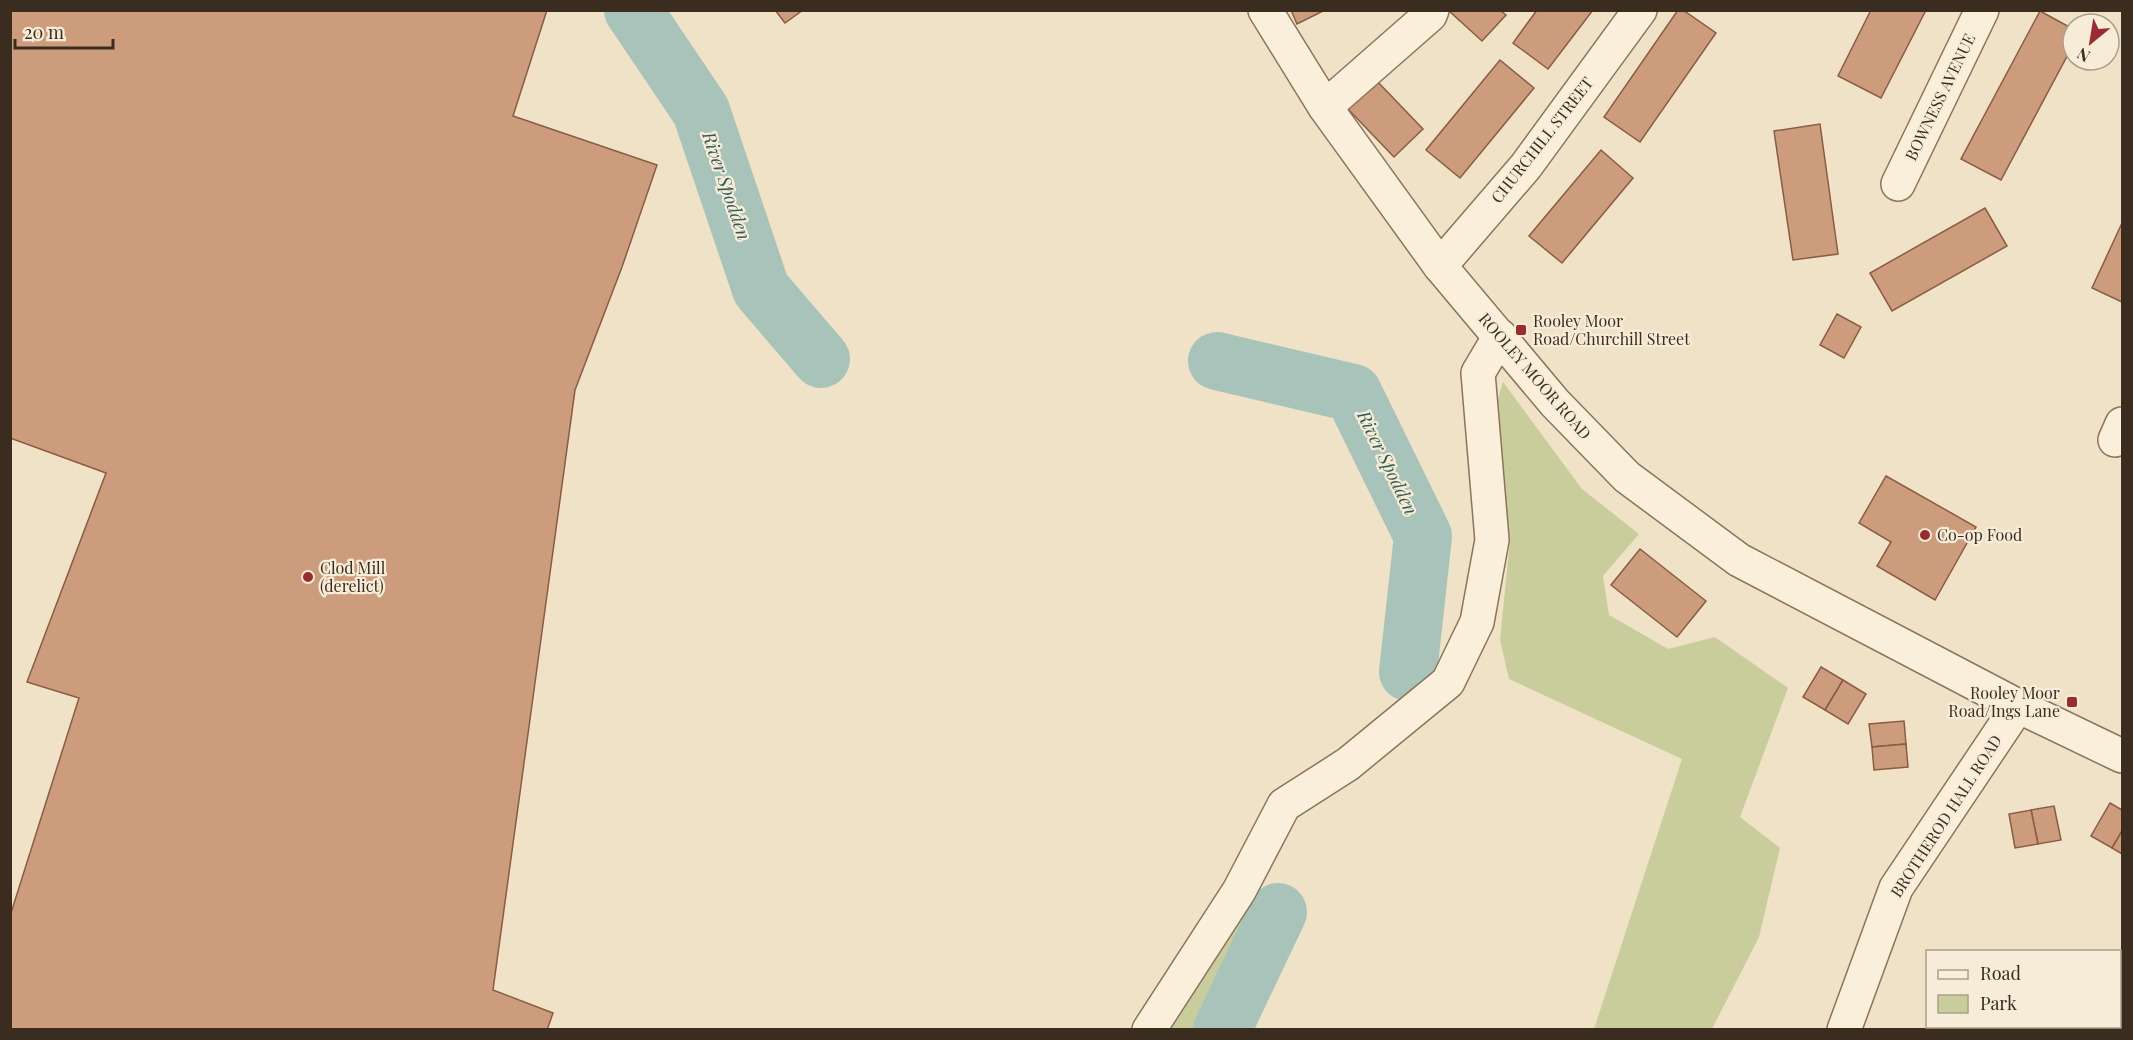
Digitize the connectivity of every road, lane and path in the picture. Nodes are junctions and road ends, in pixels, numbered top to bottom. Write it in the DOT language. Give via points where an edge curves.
graph roads {
  1 [pos="1265,10"];
  2 [pos="1432,10"];
  3 [pos="1640,10"];
  4 [pos="1982,10"];
  5 [pos="1325,107"];
  6 [pos="1898,184"];
  7 [pos="1440,266"];
  8 [pos="1500,336"];
  9 [pos="2018,706"];
  10 [pos="2122,756"];
  11 [pos="1149,1029"];
  12 [pos="1844,1029"];
  1 -- 5 [label="street, ROOLEY MOOR ROAD"];
  2 -- 5 [label="street"];
  3 -- 7 [label="street, CHURCHILL STREET" via="1526,166"];
  4 -- 6 [label="street, BOWNESS AVENUE"];
  5 -- 7 [label="street, ROOLEY MOOR ROAD"];
  7 -- 8 [label="street, ROOLEY MOOR ROAD"];
  8 -- 9 [label="street, ROOLEY MOOR ROAD" via="1555,403 1627,477 1739,560"];
  8 -- 11 [label="street" via="1478,373 1492,540 1477,622 1448,682 1348,764 1284,805 1239,891"];
  9 -- 10 [label="street, ROOLEY MOOR ROAD"];
  9 -- 12 [label="street, BROTHEROD HALL ROAD" via="1896,888"];
}
